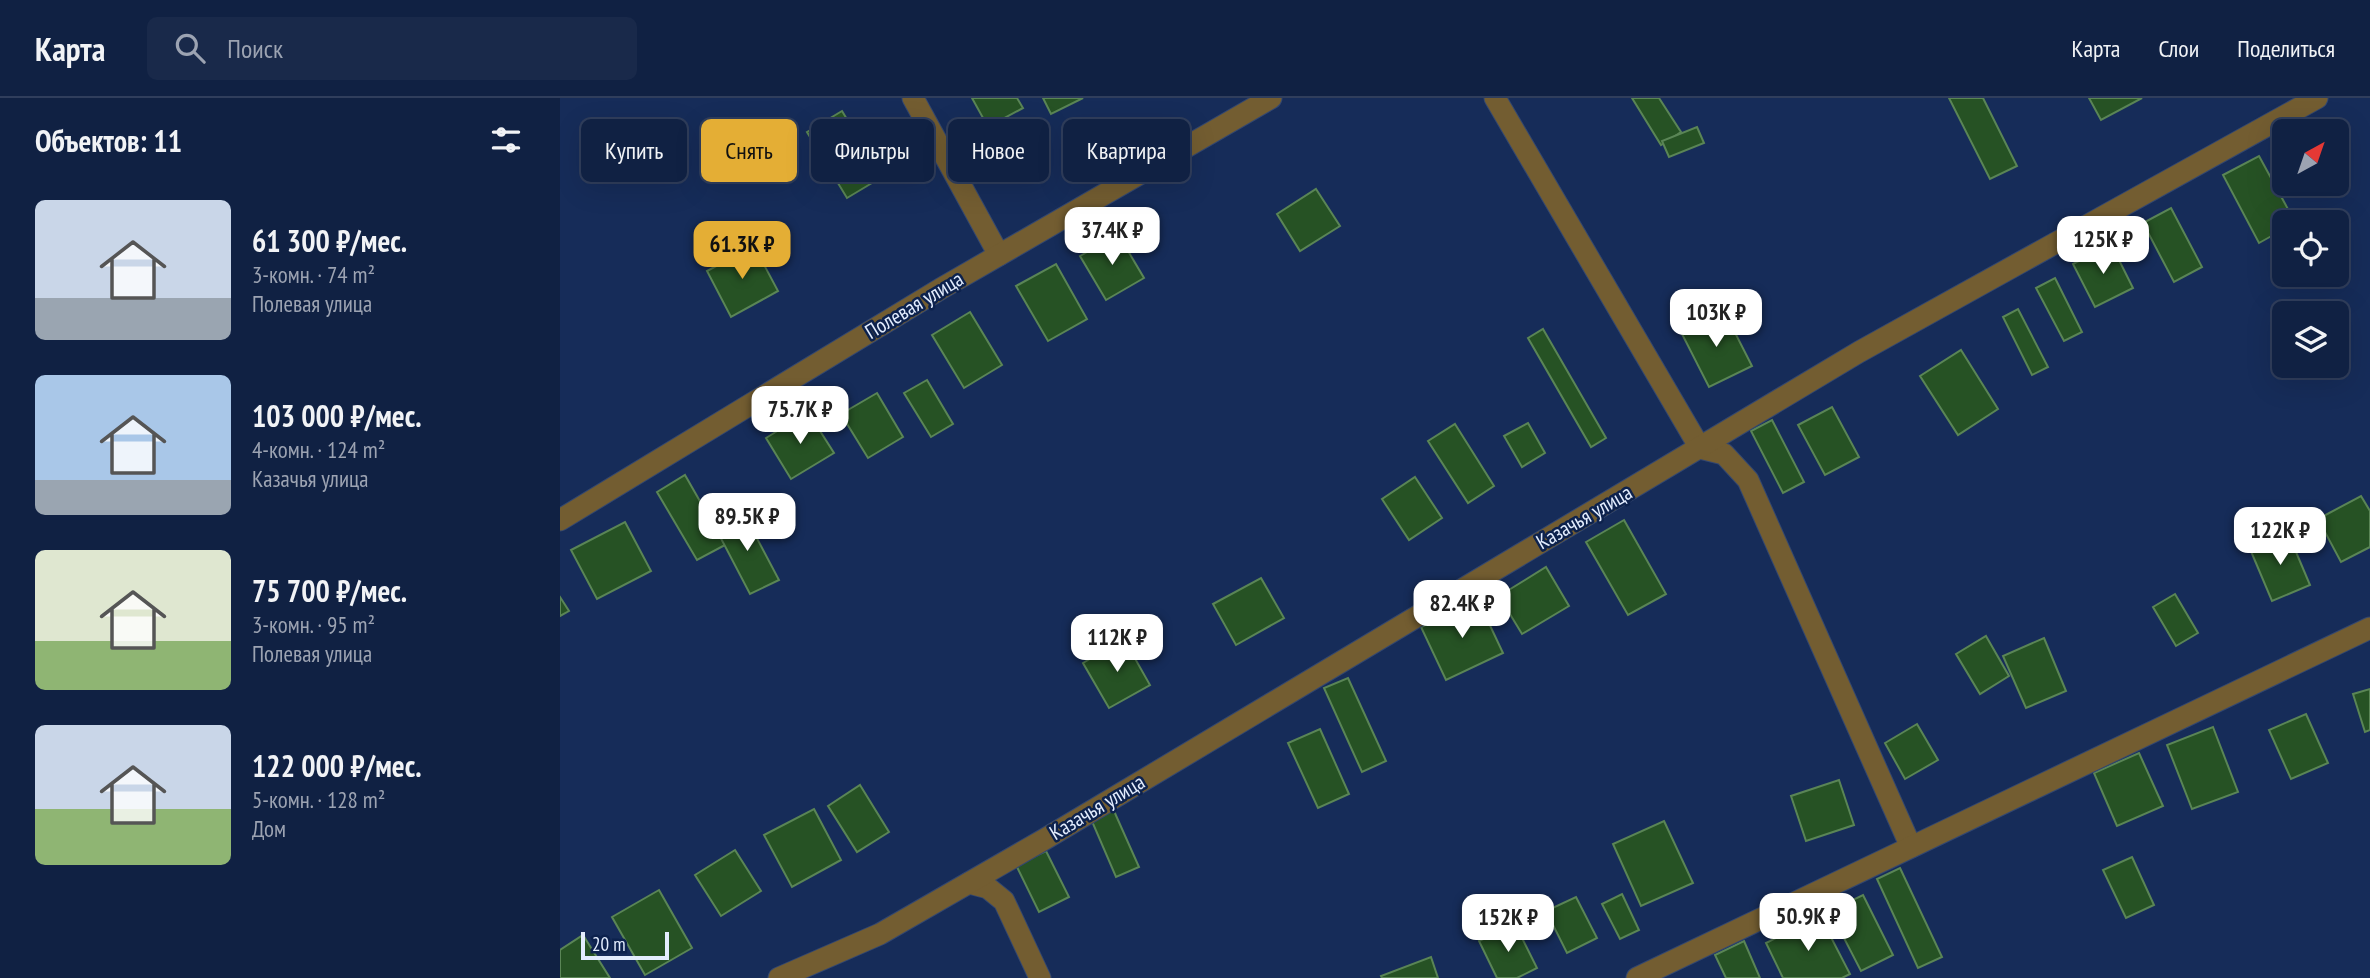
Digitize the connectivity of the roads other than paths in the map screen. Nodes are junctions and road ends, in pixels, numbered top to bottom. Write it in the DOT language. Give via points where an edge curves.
graph roads {
  1 [pos="913,98"];
  2 [pos="1271,98"];
  3 [pos="1495,98"];
  4 [pos="2318,98"];
  5 [pos="999,256"];
  6 [pos="1700,448"];
  7 [pos="560,520"];
  8 [pos="2370,628"];
  9 [pos="1911,847"];
  10 [pos="969,883"];
  11 [pos="779,978"];
  12 [pos="1040,978"];
  13 [pos="1637,978"];
  1 -- 5 [label="street"];
  2 -- 5 [label="street, Полевая улица"];
  3 -- 6 [label="street"];
  4 -- 6 [label="street, Казачья улица" via="1858,352"];
  5 -- 7 [label="street, Полевая улица"];
  6 -- 9 [label="street" via="1724,454 1748,480"];
  6 -- 10 [label="street, Казачья улица"];
  8 -- 9 [label="street"];
  9 -- 13 [label="street"];
  10 -- 11 [label="street, Казачья улица" via="880,934"];
  10 -- 12 [label="street" via="988,888 1004,901"];
}
